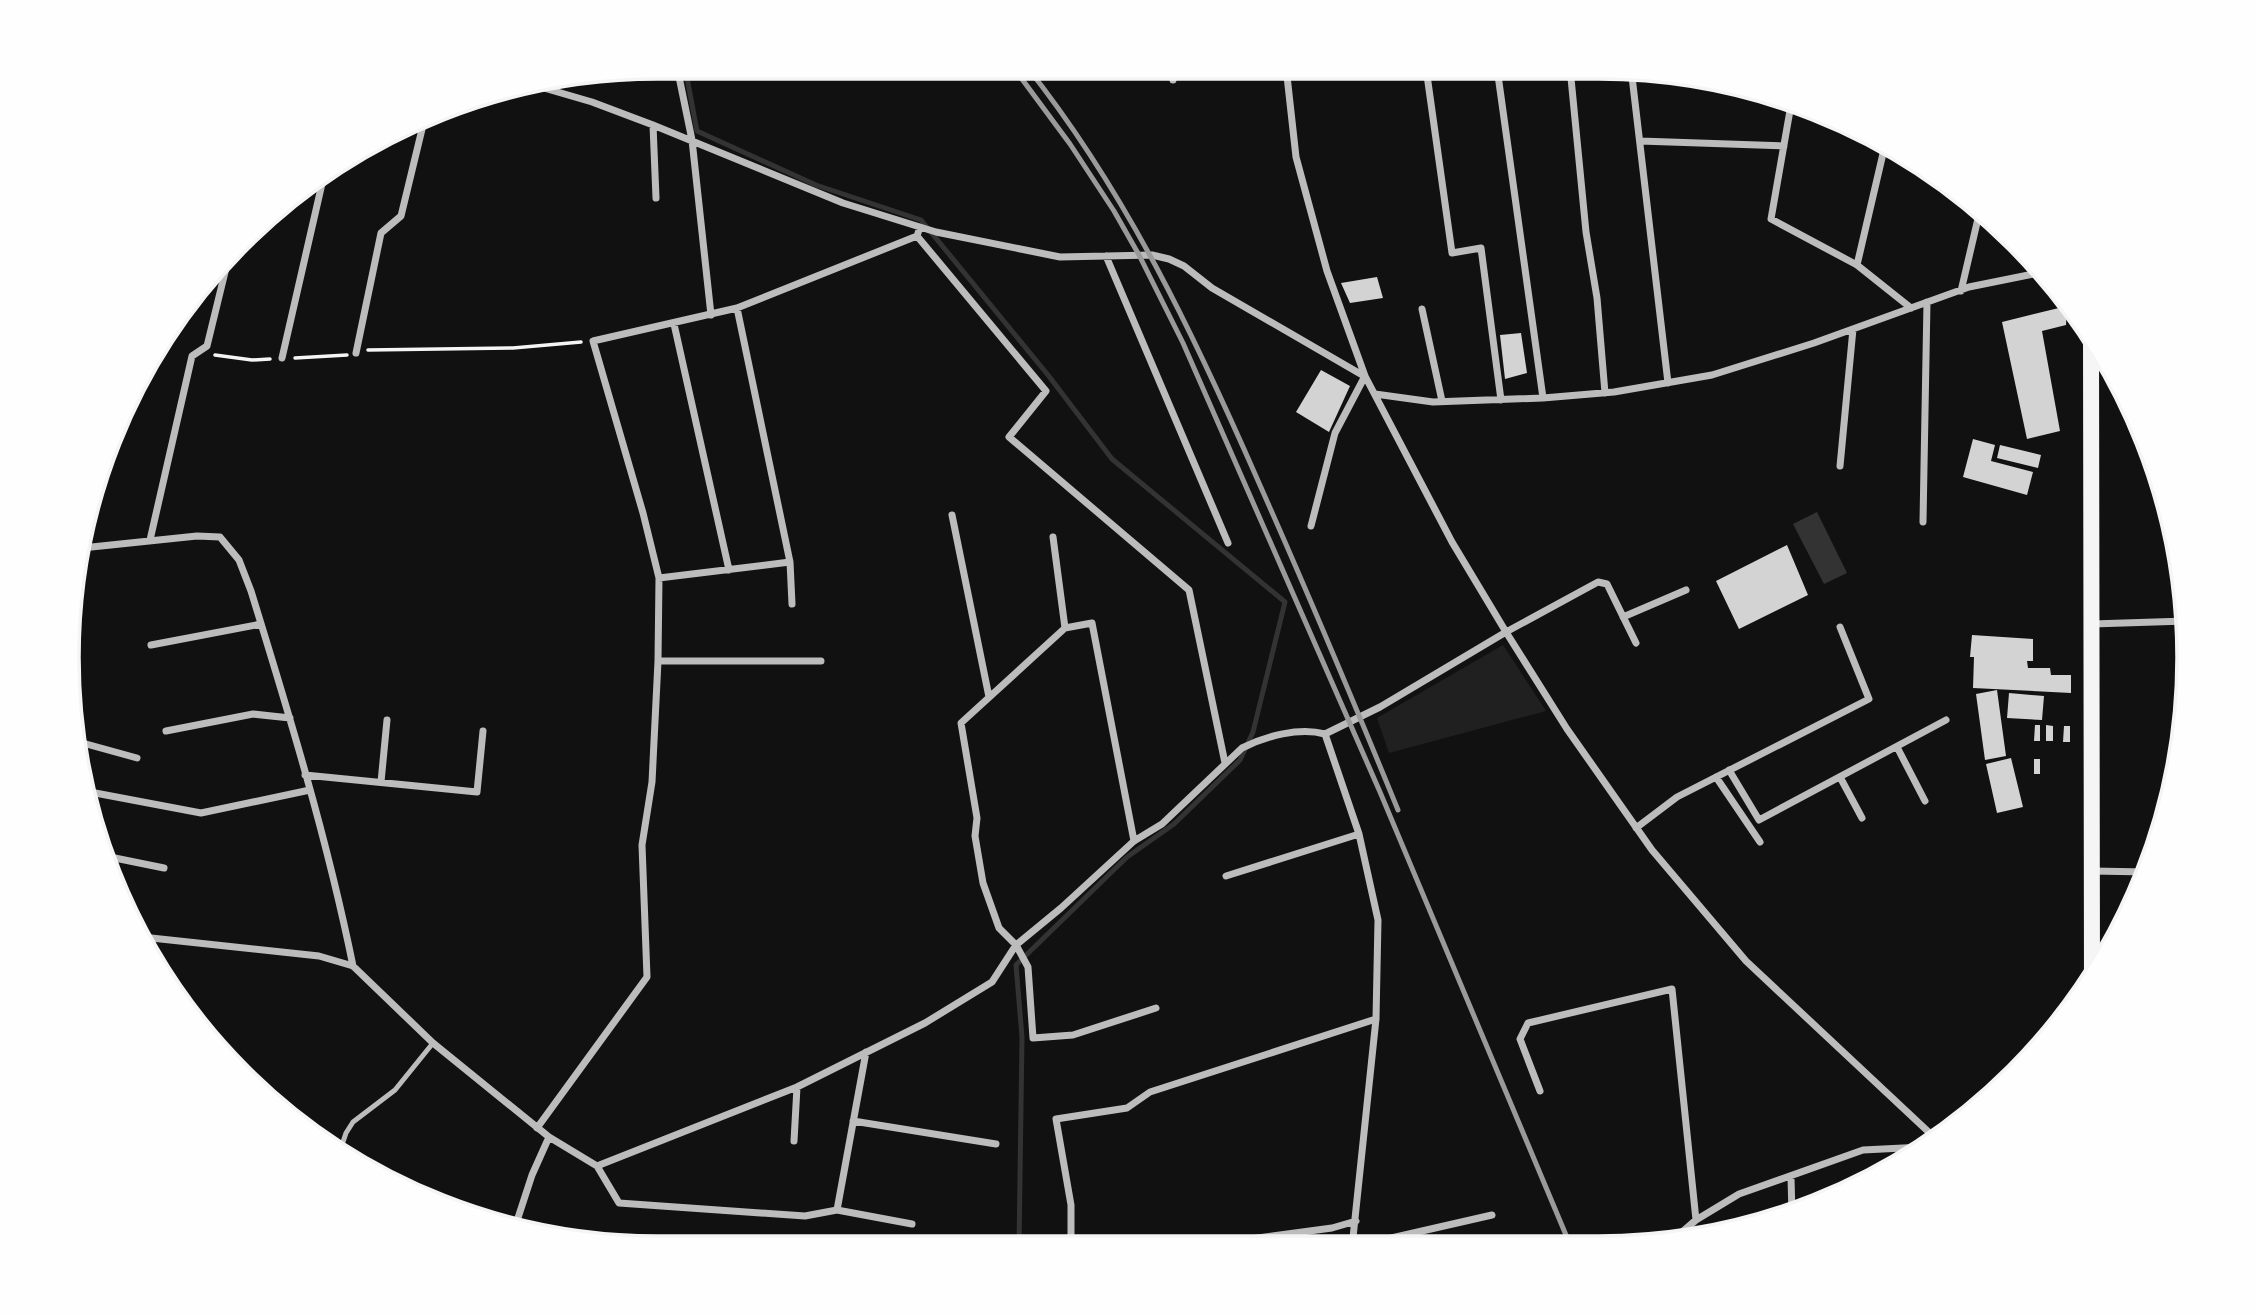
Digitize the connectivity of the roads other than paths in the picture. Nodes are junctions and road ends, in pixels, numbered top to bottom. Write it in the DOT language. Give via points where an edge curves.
graph roads {
  1 [pos="680,79"];
  2 [pos="1287,79"];
  3 [pos="1428,79"];
  4 [pos="1499,79"];
  5 [pos="1571,79"];
  6 [pos="1632,80"];
  7 [pos="549,89"];
  8 [pos="1789,111"];
  9 [pos="653,125"];
  10 [pos="422,129"];
  11 [pos="692,140"];
  12 [pos="1640,141"];
  13 [pos="1784,146"];
  14 [pos="1883,153"];
  15 [pos="321,186"];
  16 [pos="656,198"];
  17 [pos="1978,220"];
  18 [pos="920,227"];
  19 [pos="917,236"];
  20 [pos="1106,256"];
  21 [pos="1857,265"];
  22 [pos="225,273"];
  23 [pos="2033,274"];
  24 [pos="1961,291"];
  25 [pos="1927,302"];
  26 [pos="737,308"];
  27 [pos="1911,308"];
  28 [pos="1422,309"];
  29 [pos="711,315"];
  30 [pos="674,324"];
  31 [pos="1853,329"];
  32 [pos="356,353"];
  33 [pos="2091,354"];
  34 [pos="282,359"];
  35 [pos="1364,376"];
  36 [pos="1668,383"];
  37 [pos="1605,393"];
  38 [pos="1376,394"];
  39 [pos="1543,398"];
  40 [pos="1501,400"];
  41 [pos="1443,401"];
  42 [pos="1840,466"];
  43 [pos="952,515"];
  44 [pos="1923,522"];
  45 [pos="1311,526"];
  46 [pos="1053,537"];
  47 [pos="150,540"];
  48 [pos="1228,543"];
  49 [pos="90,547"];
  50 [pos="790,562"];
  51 [pos="729,570"];
  52 [pos="659,578"];
  53 [pos="1686,590"];
  54 [pos="792,604"];
  55 [pos="1623,617"];
  56 [pos="2176,621"];
  57 [pos="261,624"];
  58 [pos="2092,624"];
  59 [pos="1840,627"];
  60 [pos="1065,628"];
  61 [pos="1506,632"];
  62 [pos="1636,643"];
  63 [pos="151,645"];
  64 [pos="658,661"];
  65 [pos="821,661"];
  66 [pos="989,697"];
  67 [pos="290,718"];
  68 [pos="387,720"];
  69 [pos="1946,720"];
  70 [pos="166,731"];
  71 [pos="483,731"];
  72 [pos="1325,734"];
  73 [pos="86,745"];
  74 [pos="1897,747"];
  75 [pos="137,758"];
  76 [pos="1225,763"];
  77 [pos="1729,770"];
  78 [pos="306,775"];
  79 [pos="1716,777"];
  80 [pos="1840,777"];
  81 [pos="381,782"];
  82 [pos="310,790"];
  83 [pos="95,793"];
  84 [pos="1925,801"];
  85 [pos="1862,818"];
  86 [pos="1636,828"];
  87 [pos="1359,834"];
  88 [pos="1134,841"];
  89 [pos="1760,842"];
  90 [pos="115,858"];
  91 [pos="164,868"];
  92 [pos="2092,871"];
  93 [pos="2136,872"];
  94 [pos="1226,876"];
  95 [pos="151,938"];
  96 [pos="1016,945"];
  97 [pos="2092,960"];
  98 [pos="352,966"];
  99 [pos="1156,1008"];
  100 [pos="1376,1019"];
  101 [pos="433,1043"];
  102 [pos="866,1052"];
  103 [pos="797,1087"];
  104 [pos="1539,1091"];
  105 [pos="853,1121"];
  106 [pos="537,1128"];
  107 [pos="1930,1132"];
  108 [pos="549,1138"];
  109 [pos="794,1142"];
  110 [pos="343,1143"];
  111 [pos="996,1144"];
  112 [pos="1906,1148"];
  113 [pos="597,1166"];
  114 [pos="1791,1177"];
  115 [pos="1792,1203"];
  116 [pos="837,1210"];
  117 [pos="1492,1215"];
  118 [pos="518,1219"];
  119 [pos="1696,1220"];
  120 [pos="1356,1221"];
  121 [pos="912,1224"];
  122 [pos="1685,1229"];
  123 [pos="1071,1236"];
  124 [pos="1272,1236"];
  125 [pos="1354,1236"];
  126 [pos="1400,1236"];
  1 -- 11 [label="street"];
  2 -- 35 [label="street" via="1296,157 1327,271"];
  3 -- 40 [label="street" via="1452,253 1481,248"];
  4 -- 39 [label="street"];
  5 -- 37 [label="street"];
  6 -- 12 [label="street"];
  7 -- 9 [label="street"];
  8 -- 13 [label="street"];
  9 -- 11 [label="street"];
  9 -- 16 [label="street"];
  10 -- 32 [label="street" via="401,216 381,233"];
  11 -- 18 [label="street" via="843,203"];
  11 -- 29 [label="street"];
  12 -- 13 [label="street"];
  12 -- 36 [label="street"];
  13 -- 21 [label="street" via="1771,219"];
  14 -- 21 [label="street"];
  15 -- 34 [label="street"];
  17 -- 24 [label="street"];
  18 -- 19 [label="street"];
  18 -- 20 [label="street" via="1060,257"];
  19 -- 26 [label="street"];
  19 -- 76 [label="street" via="1046,391 1009,437 1189,590"];
  20 -- 35 [label="street" via="1152,256 1184,266 1212,288"];
  20 -- 48 [label="street"];
  21 -- 27 [label="street"];
  22 -- 47 [label="street" via="206,346 192,356"];
  23 -- 24 [label="street"];
  24 -- 25 [label="street"];
  25 -- 27 [label="street"];
  25 -- 44 [label="street"];
  26 -- 29 [label="street"];
  26 -- 50 [label="street"];
  27 -- 31 [label="street"];
  28 -- 41 [label="street"];
  29 -- 30 [label="street"];
  30 -- 51 [label="street"];
  30 -- 52 [label="street" via="593,341"];
  31 -- 36 [label="street" via="1712,375"];
  31 -- 42 [label="street"];
  33 -- 58 [label="highway"];
  35 -- 38 [label="street"];
  35 -- 45 [label="street" via="1335,433"];
  36 -- 37 [label="street"];
  37 -- 39 [label="street"];
  38 -- 41 [label="street"];
  38 -- 61 [label="street" via="1452,542"];
  39 -- 40 [label="street"];
  40 -- 41 [label="street"];
  43 -- 66 [label="street"];
  46 -- 60 [label="street"];
  47 -- 49 [label="street"];
  47 -- 57 [label="street" via="220,537 239,560"];
  50 -- 51 [label="street"];
  50 -- 54 [label="street"];
  51 -- 52 [label="street"];
  52 -- 64 [label="street"];
  53 -- 55 [label="street"];
  55 -- 61 [label="street" via="1607,584 1598,582"];
  55 -- 62 [label="street"];
  56 -- 58 [label="street"];
  57 -- 63 [label="street"];
  57 -- 67 [label="street"];
  58 -- 92 [label="highway"];
  59 -- 77 [label="street" via="1869,699"];
  60 -- 66 [label="street"];
  60 -- 88 [label="street" via="1092,623"];
  61 -- 72 [label="street"];
  61 -- 86 [label="street"];
  64 -- 65 [label="street"];
  64 -- 106 [label="street" via="652,782 642,845 647,977"];
  66 -- 96 [label="street" via="961,723 984,883 999,928"];
  67 -- 70 [label="street" via="253,715"];
  67 -- 78 [label="street"];
  68 -- 81 [label="street"];
  69 -- 74 [label="street"];
  71 -- 81 [label="street" via="477,792"];
  72 -- 76 [label="street" via="1295,732 1255,742"];
  72 -- 87 [label="street"];
  73 -- 75 [label="street"];
  74 -- 80 [label="street"];
  74 -- 84 [label="street"];
  76 -- 88 [label="street" via="1163,824"];
  77 -- 79 [label="street"];
  77 -- 80 [label="street" via="1759,820"];
  78 -- 81 [label="street"];
  78 -- 82 [label="street"];
  79 -- 86 [label="street" via="1677,797"];
  79 -- 89 [label="street"];
  80 -- 85 [label="street"];
  82 -- 83 [label="street" via="201,813"];
  82 -- 98 [label="street"];
  86 -- 107 [label="street" via="1746,961"];
  87 -- 94 [label="street"];
  87 -- 100 [label="street" via="1378,920"];
  88 -- 96 [label="street"];
  90 -- 91 [label="street"];
  92 -- 93 [label="street"];
  92 -- 97 [label="highway"];
  95 -- 98 [label="street" via="319,956"];
  96 -- 99 [label="street" via="1028,967 1033,1038 1073,1035"];
  96 -- 102 [label="street" via="992,982"];
  98 -- 101 [label="street"];
  100 -- 120 [label="street"];
  100 -- 123 [label="street" via="1150,1092 1127,1108 1056,1119 1072,1205"];
  101 -- 106 [label="street"];
  101 -- 110 [label="lane" via="395,1090 353,1122"];
  102 -- 103 [label="street"];
  102 -- 105 [label="street"];
  103 -- 109 [label="street"];
  103 -- 113 [label="street"];
  104 -- 119 [label="street" via="1520,1039 1528,1023 1672,989"];
  105 -- 111 [label="street"];
  105 -- 116 [label="street"];
  106 -- 108 [label="street"];
  108 -- 113 [label="street"];
  108 -- 118 [label="street"];
  112 -- 114 [label="street" via="1863,1150"];
  113 -- 116 [label="street" via="619,1203 804,1216"];
  114 -- 115 [label="street"];
  114 -- 119 [label="street" via="1739,1194"];
  116 -- 121 [label="street"];
  117 -- 126 [label="street"];
  119 -- 122 [label="street"];
  120 -- 124 [label="street"];
  120 -- 125 [label="street"];
}
